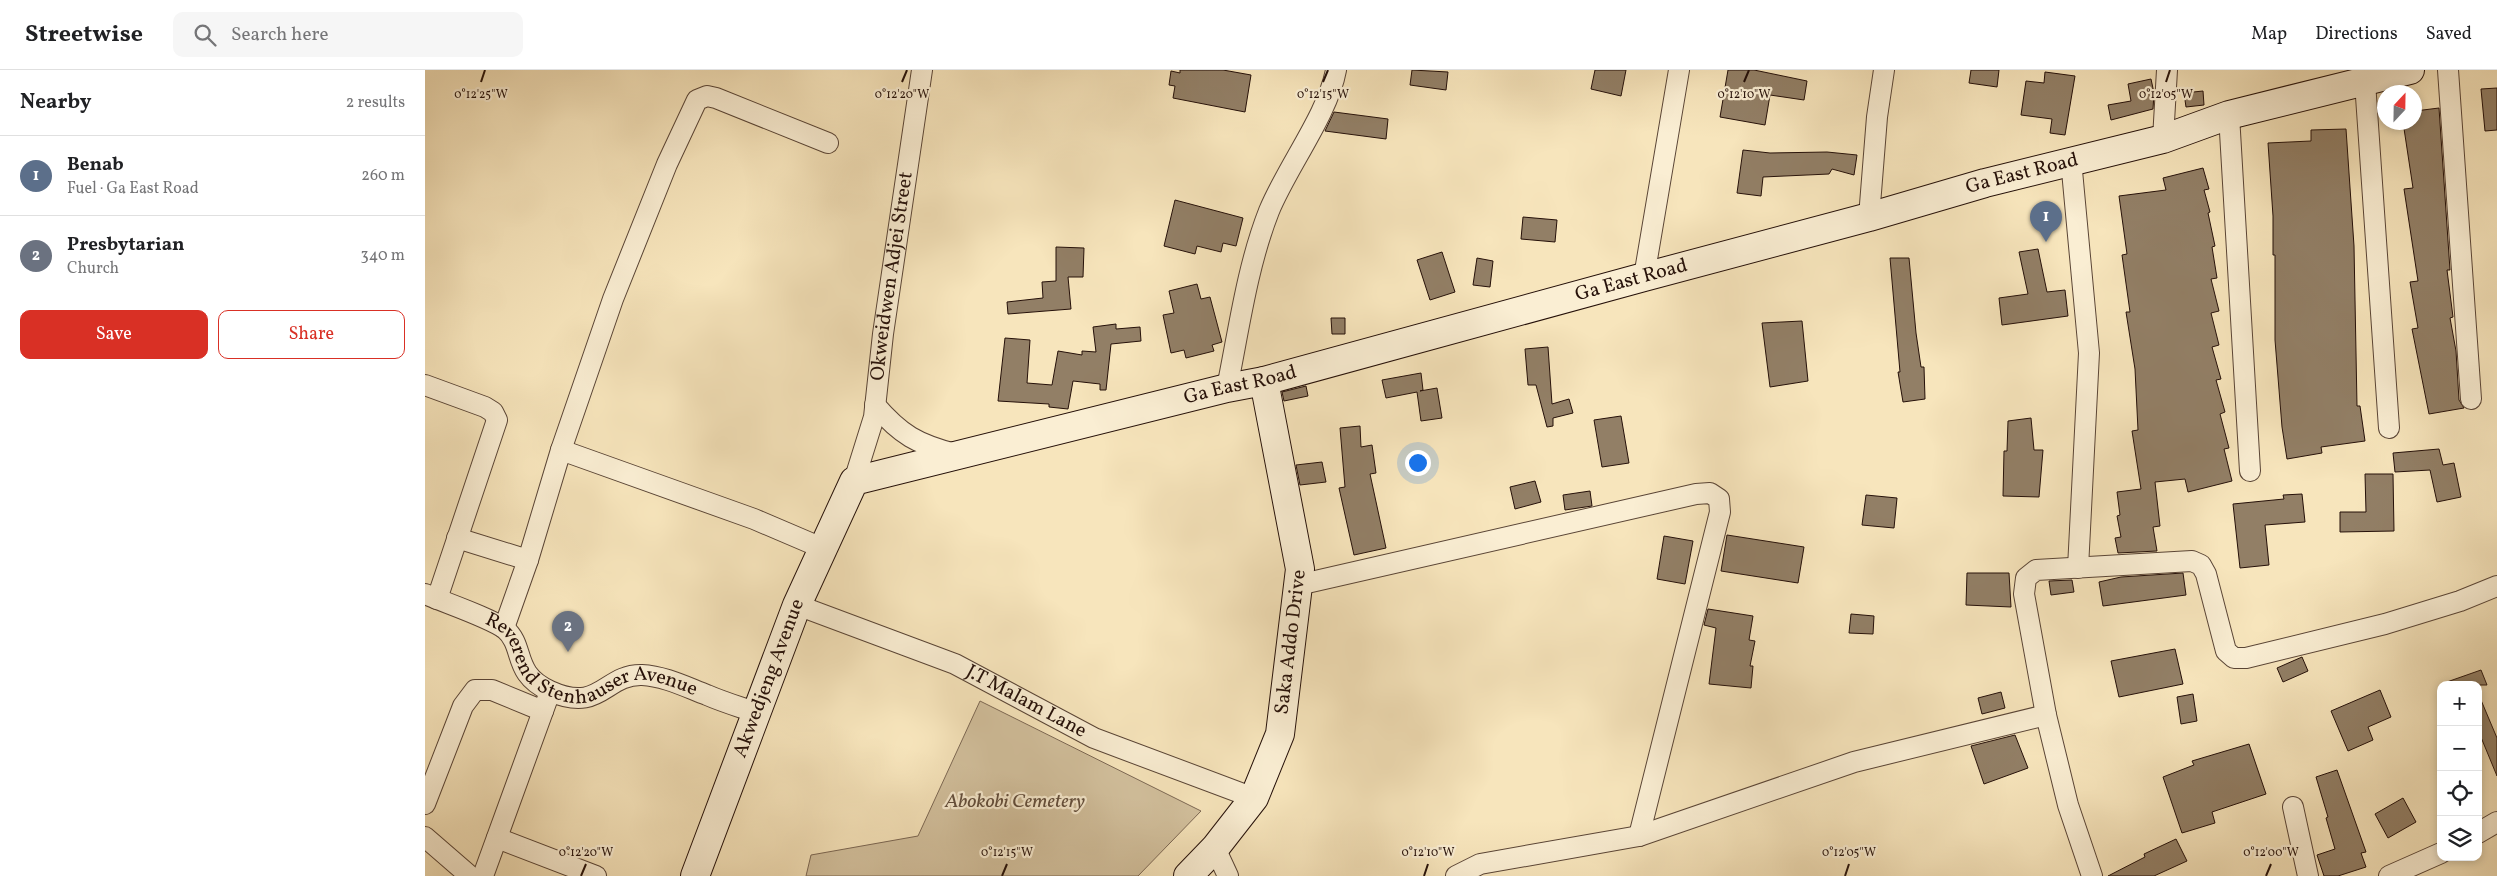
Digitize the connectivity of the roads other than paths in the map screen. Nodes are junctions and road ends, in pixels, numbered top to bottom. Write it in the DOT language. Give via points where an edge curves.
graph roads {
  1 [pos="922,70"];
  2 [pos="1336,70"];
  3 [pos="1679,70"];
  4 [pos="1884,70"];
  5 [pos="2167,70"];
  6 [pos="2410,70"];
  7 [pos="2448,70"];
  8 [pos="2365,82"];
  9 [pos="2229,115"];
  10 [pos="2163,139"];
  11 [pos="828,143"];
  12 [pos="2071,160"];
  13 [pos="1869,217"];
  14 [pos="1644,277"];
  15 [pos="1264,381"];
  16 [pos="425,385"];
  17 [pos="1227,388"];
  18 [pos="2471,399"];
  19 [pos="875,405"];
  20 [pos="2389,428"];
  21 [pos="561,450"];
  22 [pos="955,454"];
  23 [pos="2250,471"];
  24 [pos="853,482"];
  25 [pos="457,538"];
  26 [pos="822,548"];
  27 [pos="528,560"];
  28 [pos="2079,568"];
  29 [pos="1299,585"];
  30 [pos="2497,586"];
  31 [pos="431,597"];
  32 [pos="797,605"];
  33 [pos="504,628"];
  34 [pos="551,691"];
  35 [pos="543,711"];
  36 [pos="757,713"];
  37 [pos="2046,715"];
  38 [pos="1255,798"];
  39 [pos="425,804"];
  40 [pos="2293,807"];
  41 [pos="2497,822"];
  42 [pos="2482,831"];
  43 [pos="1639,836"];
  44 [pos="425,837"];
  45 [pos="497,838"];
  46 [pos="1215,848"];
  47 [pos="2437,855"];
  48 [pos="470,876"];
  49 [pos="483,876"];
  50 [pos="594,876"];
  51 [pos="695,876"];
  52 [pos="1187,876"];
  53 [pos="1227,876"];
  54 [pos="1456,876"];
  55 [pos="2092,876"];
  56 [pos="2308,876"];
  57 [pos="2389,876"];
  1 -- 19 [label="street, Okweidwen Adjei Street"];
  2 -- 17 [label="street" via="1329,94 1269,210 1255,255"];
  3 -- 14 [label="street"];
  4 -- 13 [label="street"];
  5 -- 10 [label="street"];
  6 -- 8 [label="street, Ga East Road"];
  7 -- 18 [label="street"];
  8 -- 9 [label="street, Ga East Road"];
  8 -- 20 [label="street"];
  9 -- 10 [label="street, Ga East Road"];
  9 -- 23 [label="street"];
  10 -- 12 [label="street, Ga East Road"];
  11 -- 21 [label="street" via="716,98 707,96 697,100 667,164 613,298"];
  12 -- 13 [label="street, Ga East Road"];
  12 -- 28 [label="street" via="2089,353"];
  13 -- 14 [label="street, Ga East Road"];
  14 -- 15 [label="street, Ga East Road"];
  15 -- 17 [label="street, Ga East Road"];
  15 -- 29 [label="street, Saka Addo Drive" via="1300,569"];
  16 -- 25 [label="street" via="485,407 497,420"];
  17 -- 22 [label="street, Ga East Road"];
  19 -- 22 [label="street" via="893,426 913,440"];
  19 -- 24 [label="street, Okweidwen Adjei Street" via="867,446"];
  21 -- 26 [label="street" via="754,519"];
  21 -- 27 [label="street"];
  22 -- 24 [label="street, Ga East Road"];
  24 -- 26 [label="street, Akwedjeng Avenue"];
  25 -- 27 [label="street"];
  25 -- 31 [label="street"];
  26 -- 32 [label="street, Akwedjeng Avenue"];
  27 -- 33 [label="street"];
  28 -- 30 [label="street" via="2192,561 2201,565 2226,651 2234,658 2385,624"];
  28 -- 37 [label="street" via="2036,570 2026,578 2024,594"];
  29 -- 38 [label="street, Saka Addo Drive" via="1280,734"];
  29 -- 43 [label="street" via="1696,494 1710,493 1719,499 1720,512"];
  31 -- 33 [label="street, Reverend Stenhauser Avenue"];
  32 -- 36 [label="street, Akwedjeng Avenue"];
  32 -- 38 [label="street, J.T Malam Lane" via="955,664 1094,738"];
  33 -- 34 [label="street, Reverend Stenhauser Avenue" via="529,677"];
  34 -- 35 [label="street"];
  34 -- 36 [label="street, Reverend Stenhauser Avenue" via="583,699 603,692 620,679 641,675 663,678"];
  35 -- 39 [label="street" via="492,690 475,690 463,706"];
  35 -- 45 [label="street"];
  36 -- 51 [label="street, Akwedjeng Avenue"];
  37 -- 43 [label="street" via="1854,762"];
  37 -- 55 [label="street" via="2068,805"];
  38 -- 46 [label="street, Saka Addo Drive"];
  40 -- 56 [label="street"];
  41 -- 42 [label="street"];
  43 -- 54 [label="street" via="1480,864"];
  44 -- 48 [label="street"];
  45 -- 49 [label="street"];
  45 -- 50 [label="street"];
  46 -- 52 [label="street, Saka Addo Drive"];
  46 -- 53 [label="street"];
  47 -- 57 [label="street"];
}
